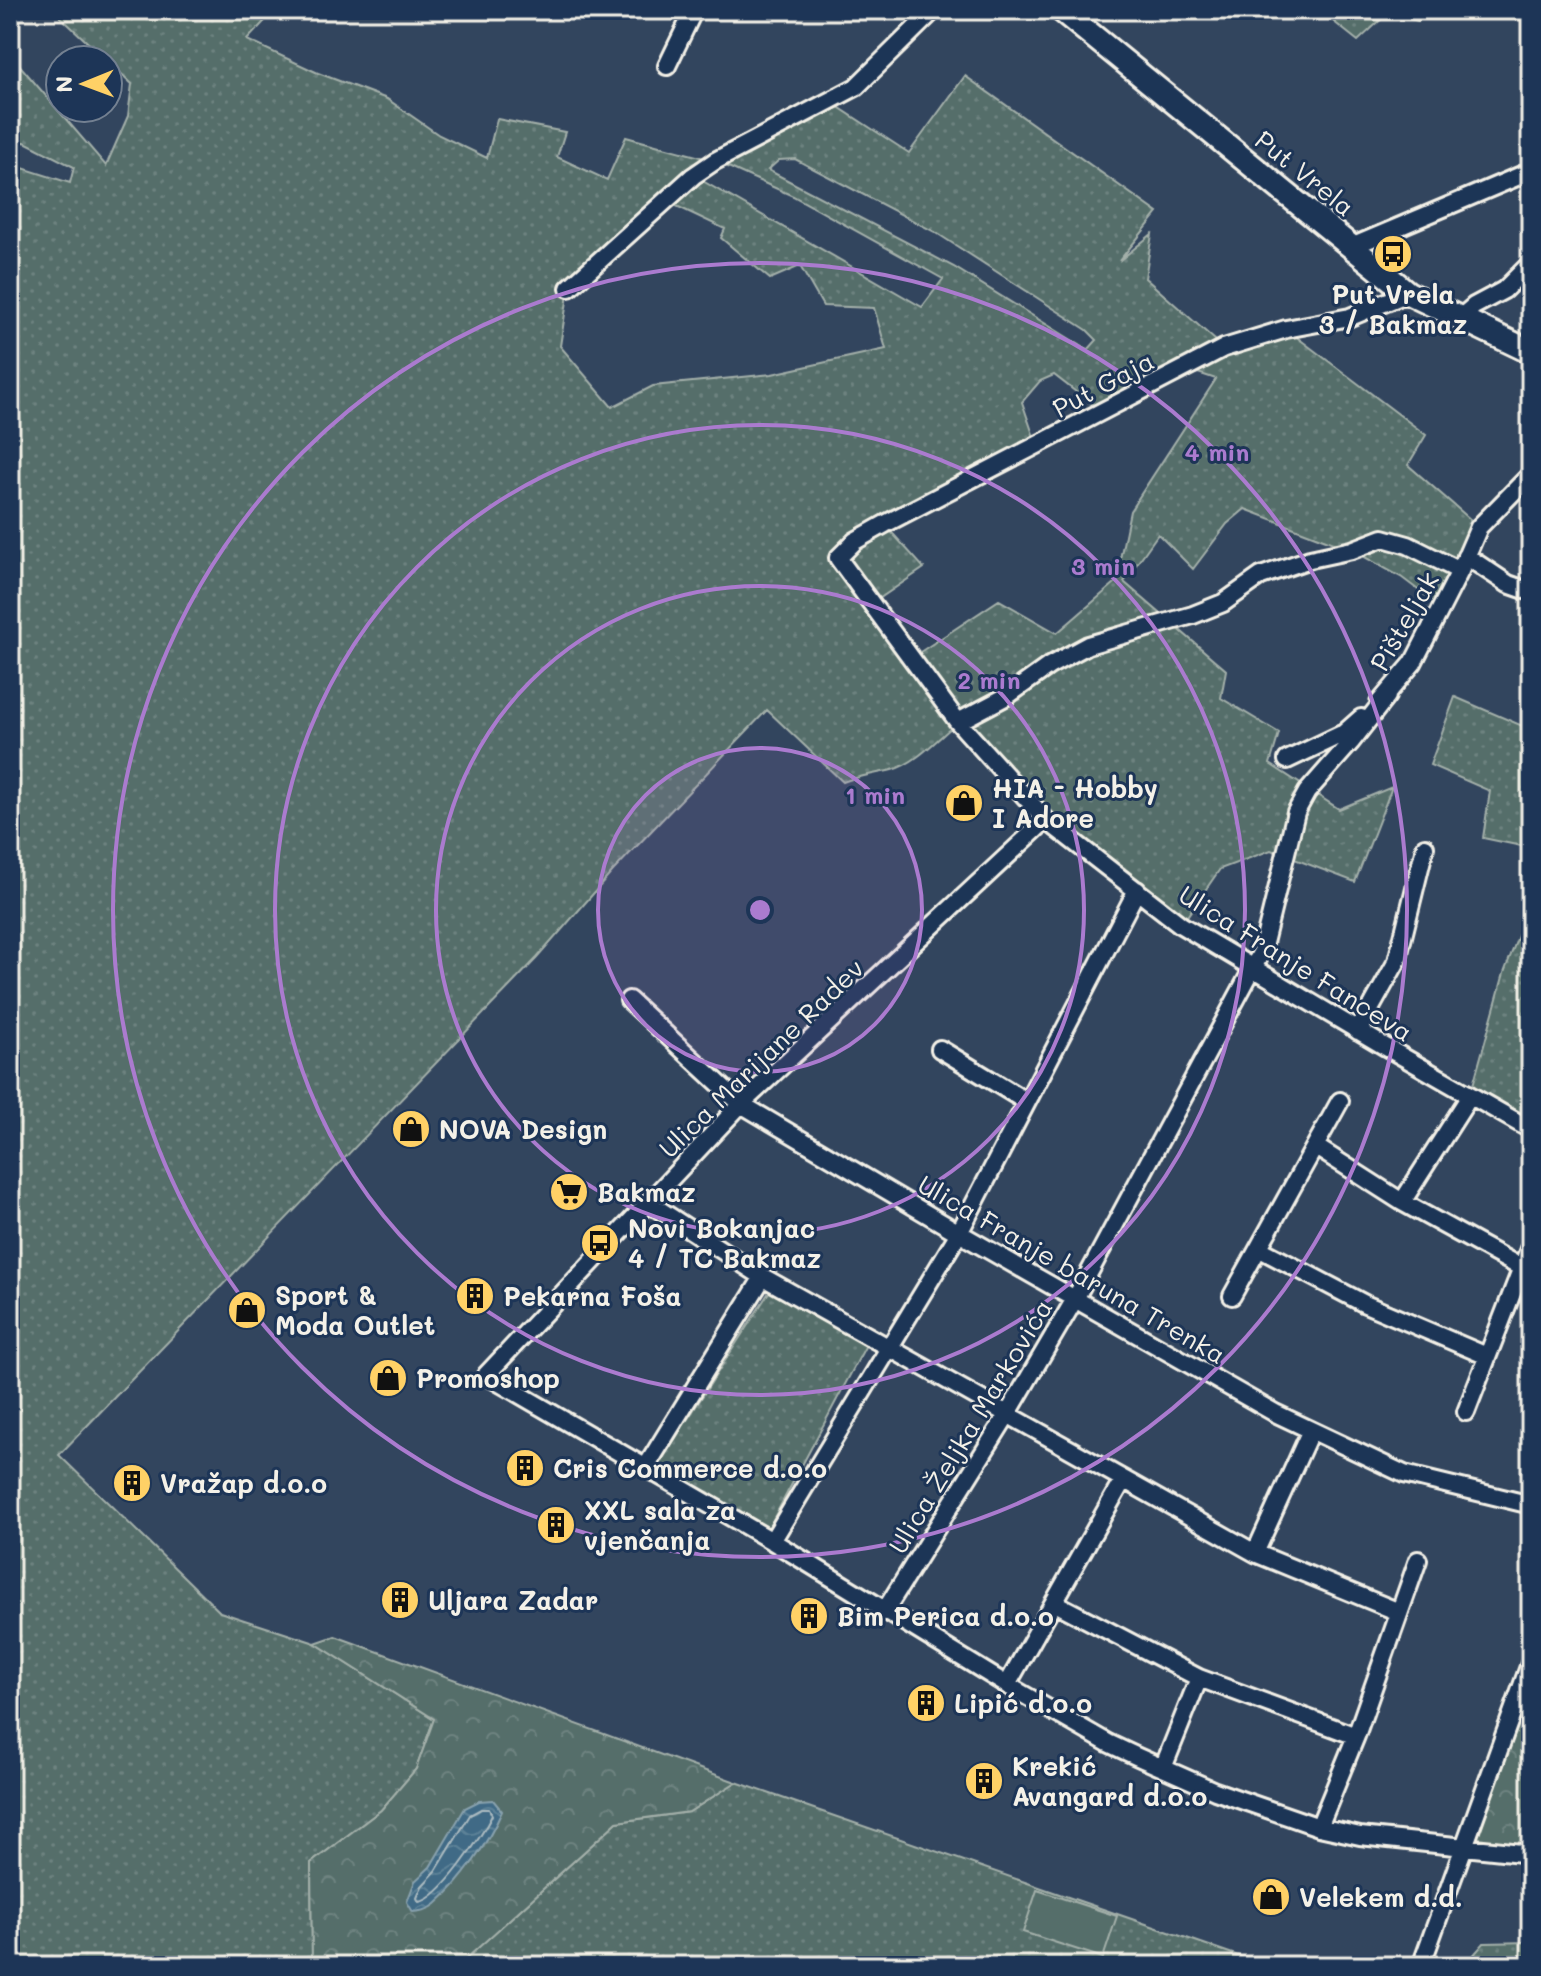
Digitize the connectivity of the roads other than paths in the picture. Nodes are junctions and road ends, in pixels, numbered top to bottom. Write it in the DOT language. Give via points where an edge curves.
graph roads {
  1 [pos="694,10"];
  2 [pos="934,10"];
  3 [pos="1061,10"];
  4 [pos="667,66"];
  5 [pos="1531,171"];
  6 [pos="1351,247"];
  7 [pos="1531,263"];
  8 [pos="569,288"];
  9 [pos="1408,293"];
  10 [pos="1460,318"];
  11 [pos="1531,352"];
  12 [pos="1531,474"];
  13 [pos="838,558"];
  14 [pos="1463,563"];
  15 [pos="1531,592"];
  16 [pos="1387,696"];
  17 [pos="958,722"];
  18 [pos="1287,760"];
  19 [pos="1046,820"];
  20 [pos="1425,847"];
  21 [pos="1137,890"];
  22 [pos="1253,969"];
  23 [pos="629,1000"];
  24 [pos="1358,1031"];
  25 [pos="940,1049"];
  26 [pos="1470,1096"];
  27 [pos="1340,1101"];
  28 [pos="1027,1102"];
  29 [pos="741,1104"];
  30 [pos="1531,1130"];
  31 [pos="1316,1147"];
  32 [pos="1402,1202"];
  33 [pos="649,1203"];
  34 [pos="959,1233"];
  35 [pos="1531,1244"];
  36 [pos="1260,1249"];
  37 [pos="1522,1268"];
  38 [pos="763,1277"];
  39 [pos="1232,1296"];
  40 [pos="1075,1299"];
  41 [pos="889,1348"];
  42 [pos="1487,1356"];
  43 [pos="1466,1412"];
  44 [pos="1007,1415"];
  45 [pos="1311,1430"];
  46 [pos="646,1467"];
  47 [pos="1123,1480"];
  48 [pos="1531,1505"];
  49 [pos="772,1541"];
  50 [pos="1255,1553"];
  51 [pos="1418,1560"];
  52 [pos="1055,1603"];
  53 [pos="884,1612"];
  54 [pos="1399,1612"];
  55 [pos="1531,1661"];
  56 [pos="1199,1678"];
  57 [pos="1007,1685"];
  58 [pos="1356,1736"];
  59 [pos="1163,1768"];
  60 [pos="1319,1827"];
  61 [pos="1465,1849"];
  62 [pos="1531,1854"];
  63 [pos="1421,1966"];
  1 -- 4 [label="street"];
  2 -- 8 [label="street" via="856,87 693,176"];
  3 -- 6 [label="main road, Put Vrela"];
  5 -- 6 [label="street"];
  6 -- 9 [label="main road, Put Vrela"];
  7 -- 10 [label="street" via="1504,290"];
  9 -- 10 [label="main road, Put Vrela"];
  9 -- 13 [label="street, Put Gaja" via="1350,317 1224,348 885,524"];
  10 -- 11 [label="main road, Put Vrela"];
  12 -- 14 [label="street, Pišteljak" via="1479,527"];
  13 -- 17 [label="street, Ulica Franje Fanceva"];
  14 -- 15 [label="street"];
  14 -- 16 [label="street, Pišteljak" via="1413,663"];
  14 -- 17 [label="street" via="1383,538 1310,559 1261,576 1223,603 1193,615 1088,645"];
  16 -- 18 [label="street, Pišteljak" via="1344,733"];
  16 -- 22 [label="street, Ulica Željka Markovića" via="1296,812"];
  17 -- 19 [label="street, Ulica Franje Fanceva"];
  19 -- 21 [label="street, Ulica Franje Fanceva"];
  19 -- 29 [label="street, Ulica Marijane Radev"];
  20 -- 24 [label="street" via="1397,961"];
  21 -- 22 [label="street, Ulica Franje Fanceva" via="1181,925"];
  21 -- 28 [label="street"];
  22 -- 24 [label="street, Ulica Franje Fanceva"];
  22 -- 40 [label="street, Ulica Željka Markovića"];
  23 -- 29 [label="street, Ulica Franje baruna Trenka"];
  24 -- 26 [label="street, Ulica Franje Fanceva"];
  25 -- 28 [label="street"];
  26 -- 30 [label="street, Ulica Franje Fanceva"];
  26 -- 32 [label="street"];
  27 -- 31 [label="street"];
  28 -- 34 [label="street"];
  29 -- 33 [label="street, Ulica Marijane Radev"];
  29 -- 34 [label="street, Ulica Franje baruna Trenka"];
  31 -- 32 [label="street"];
  31 -- 36 [label="street"];
  32 -- 37 [label="street"];
  33 -- 38 [label="street"];
  33 -- 46 [label="street, Ulica Marijane Radev" via="486,1375"];
  34 -- 40 [label="street, Ulica Franje baruna Trenka"];
  34 -- 41 [label="street"];
  35 -- 37 [label="street"];
  36 -- 39 [label="street"];
  36 -- 42 [label="street" via="1365,1304"];
  37 -- 42 [label="street"];
  38 -- 41 [label="street"];
  38 -- 46 [label="street"];
  40 -- 44 [label="street, Ulica Željka Markovića"];
  40 -- 45 [label="street, Ulica Franje baruna Trenka"];
  41 -- 44 [label="street"];
  41 -- 49 [label="street"];
  42 -- 43 [label="street"];
  44 -- 47 [label="street"];
  44 -- 53 [label="street, Ulica Željka Markovića"];
  45 -- 48 [label="street, Ulica Franje baruna Trenka" via="1404,1474"];
  45 -- 50 [label="street"];
  46 -- 49 [label="street"];
  47 -- 50 [label="street"];
  47 -- 52 [label="street"];
  49 -- 53 [label="street"];
  50 -- 54 [label="street"];
  51 -- 54 [label="street"];
  52 -- 56 [label="street"];
  52 -- 57 [label="street"];
  53 -- 57 [label="street"];
  54 -- 58 [label="street"];
  55 -- 61 [label="street"];
  56 -- 58 [label="street"];
  56 -- 59 [label="street"];
  57 -- 59 [label="street"];
  58 -- 60 [label="street"];
  59 -- 60 [label="street"];
  60 -- 61 [label="street"];
  61 -- 62 [label="street"];
  61 -- 63 [label="street"];
}
